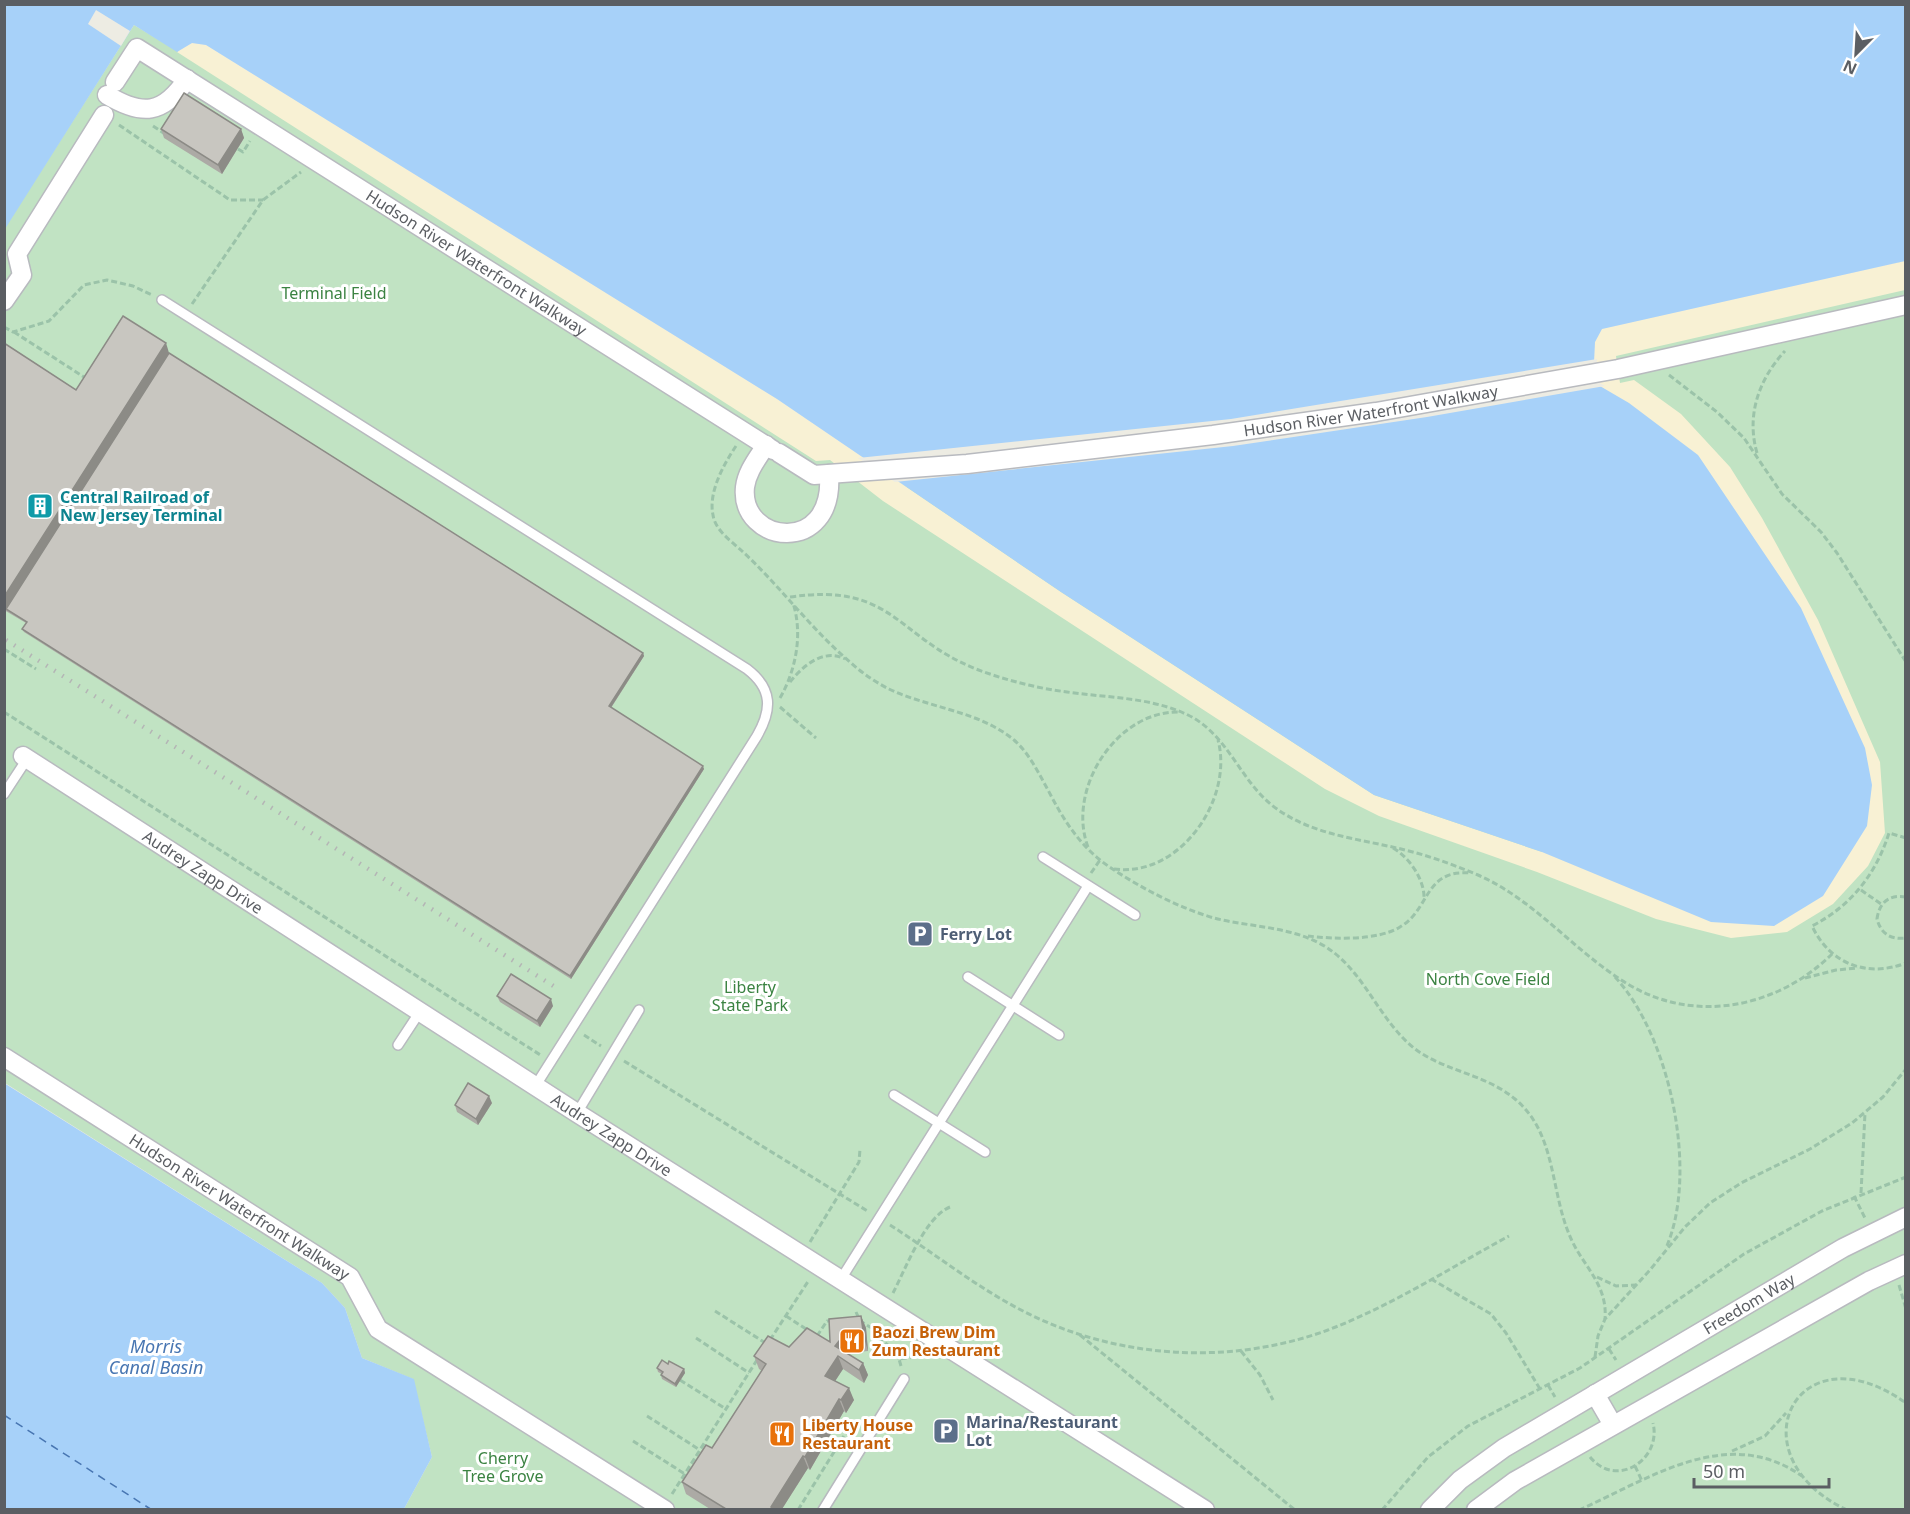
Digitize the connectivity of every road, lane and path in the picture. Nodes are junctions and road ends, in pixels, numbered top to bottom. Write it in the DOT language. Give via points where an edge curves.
graph roads {
  1 [pos="187,79"];
  2 [pos="108,96"];
  3 [pos="318,161"];
  4 [pos="263,201"];
  5 [pos="162,300"];
  6 [pos="4,301"];
  7 [pos="1905,305"];
  8 [pos="186,313"];
  9 [pos="4,327"];
  10 [pos="13,332"];
  11 [pos="1791,346"];
  12 [pos="1650,362"];
  13 [pos="93,383"];
  14 [pos="745,431"];
  15 [pos="773,449"];
  16 [pos="1758,457"];
  17 [pos="837,474"];
  18 [pos="790,597"];
  19 [pos="4,649"];
  20 [pos="849,662"];
  21 [pos="1905,662"];
  22 [pos="36,669"];
  23 [pos="787,684"];
  24 [pos="4,712"];
  25 [pos="1182,712"];
  26 [pos="1217,737"];
  27 [pos="816,738"];
  28 [pos="25,758"];
  29 [pos="4,794"];
  30 [pos="1905,838"];
  31 [pos="1389,846"];
  32 [pos="1089,850"];
  33 [pos="1043,857"];
  34 [pos="1112,868"];
  35 [pos="1481,877"];
  36 [pos="1088,886"];
  37 [pos="1860,890"];
  38 [pos="1905,897"];
  39 [pos="1424,899"];
  40 [pos="1881,904"];
  41 [pos="1135,915"];
  42 [pos="1303,936"];
  43 [pos="1905,938"];
  44 [pos="1832,954"];
  45 [pos="1905,963"];
  46 [pos="1862,968"];
  47 [pos="1608,969"];
  48 [pos="968,977"];
  49 [pos="1798,981"];
  50 [pos="1013,1006"];
  51 [pos="421,1010"];
  52 [pos="639,1010"];
  53 [pos="573,1027"];
  54 [pos="1059,1035"];
  55 [pos="398,1045"];
  56 [pos="612,1053"];
  57 [pos="4,1057"];
  58 [pos="551,1061"];
  59 [pos="1905,1069"];
  60 [pos="1905,1075"];
  61 [pos="1895,1082"];
  62 [pos="536,1085"];
  63 [pos="894,1095"];
  64 [pos="577,1113"];
  65 [pos="1865,1113"];
  66 [pos="939,1123"];
  67 [pos="860,1149"];
  68 [pos="985,1152"];
  69 [pos="1905,1177"];
  70 [pos="1861,1193"];
  71 [pos="839,1195"];
  72 [pos="1854,1196"];
  73 [pos="950,1207"];
  74 [pos="1905,1217"];
  75 [pos="879,1218"];
  76 [pos="1872,1232"];
  77 [pos="1509,1236"];
  78 [pos="918,1244"];
  79 [pos="803,1254"];
  80 [pos="1663,1255"];
  81 [pos="1899,1267"];
  82 [pos="1595,1276"];
  83 [pos="841,1279"];
  84 [pos="1431,1279"];
  85 [pos="819,1283"];
  86 [pos="1637,1284"];
  87 [pos="854,1305"];
  88 [pos="886,1307"];
  89 [pos="1905,1309"];
  90 [pos="715,1311"];
  91 [pos="786,1316"];
  92 [pos="1605,1319"];
  93 [pos="838,1321"];
  94 [pos="849,1321"];
  95 [pos="860,1321"];
  96 [pos="1079,1334"];
  97 [pos="930,1335"];
  98 [pos="696,1338"];
  99 [pos="768,1344"];
  100 [pos="1241,1351"];
  101 [pos="1595,1358"];
  102 [pos="899,1359"];
  103 [pos="749,1373"];
  104 [pos="904,1379"];
  105 [pos="681,1380"];
  106 [pos="1540,1389"];
  107 [pos="1595,1394"];
  108 [pos="1273,1400"];
  109 [pos="1905,1403"];
  110 [pos="1791,1406"];
  111 [pos="726,1408"];
  112 [pos="647,1416"];
  113 [pos="1613,1425"];
  114 [pos="854,1428"];
  115 [pos="633,1441"];
  116 [pos="700,1450"];
  117 [pos="1726,1453"];
  118 [pos="1635,1466"];
  119 [pos="685,1474"];
  120 [pos="1803,1477"];
  121 [pos="1642,1481"];
  122 [pos="664,1509"];
  123 [pos="798,1509"];
  124 [pos="824,1509"];
  125 [pos="1204,1509"];
  126 [pos="1296,1509"];
  127 [pos="1382,1509"];
  128 [pos="1430,1509"];
  129 [pos="1476,1509"];
  130 [pos="1579,1509"];
  131 [pos="1847,1509"];
  1 -- 2 [label="street" via="169,101 150,109 131,108"];
  1 -- 2 [label="street, Hudson River Waterfront Walkway" via="137,48"];
  1 -- 3 [label="street, Hudson River Waterfront Walkway"];
  2 -- 4 [label="path" via="230,200"];
  2 -- 6 [label="street, Hudson River Waterfront Walkway" via="17,254 22,275"];
  3 -- 4 [label="path"];
  3 -- 14 [label="street, Hudson River Waterfront Walkway"];
  4 -- 8 [label="path"];
  5 -- 8 [label="lane"];
  5 -- 10 [label="path" via="133,286 107,280 84,285 49,321"];
  7 -- 12 [label="street, Hudson River Waterfront Walkway"];
  8 -- 53 [label="lane" via="747,669 763,684 769,701 761,729"];
  9 -- 10 [label="path"];
  10 -- 13 [label="path"];
  11 -- 16 [label="path" via="1772,367 1758,394 1753,420"];
  12 -- 16 [label="path" via="1722,416"];
  12 -- 17 [label="street, Hudson River Waterfront Walkway" via="1294,424 1119,447"];
  14 -- 15 [label="street, Hudson River Waterfront Walkway"];
  14 -- 18 [label="path" via="723,467 712,514 725,536"];
  15 -- 17 [label="street, Hudson River Waterfront Walkway" via="814,475"];
  15 -- 17 [label="street" via="752,468 745,488 751,514 770,530 799,532 817,521"];
  16 -- 21 [label="path" via="1782,494 1837,553"];
  18 -- 20 [label="path"];
  18 -- 23 [label="path" via="796,612 797,640"];
  18 -- 25 [label="path" via="834,594 863,600 889,612 943,652 977,669 1040,687 1143,700"];
  19 -- 22 [label="path"];
  20 -- 23 [label="path" via="826,656 808,664"];
  20 -- 32 [label="path" via="901,694 974,719 1010,737 1032,762 1066,824"];
  23 -- 27 [label="path" via="776,705"];
  24 -- 58 [label="path"];
  25 -- 26 [label="path"];
  25 -- 32 [label="path" via="1145,720 1123,734 1104,754 1084,802 1083,829"];
  26 -- 31 [label="path" via="1263,796 1287,816 1320,831"];
  26 -- 34 [label="path" via="1220,762 1216,790 1190,839 1172,854 1148,865 1129,870"];
  28 -- 29 [label="lane"];
  28 -- 51 [label="street, Audrey Zapp Drive"];
  30 -- 37 [label="path" via="1889,833 1879,861"];
  31 -- 35 [label="path" via="1437,859"];
  31 -- 39 [label="path" via="1414,870"];
  32 -- 34 [label="path"];
  33 -- 36 [label="lane"];
  34 -- 42 [label="path" via="1198,913"];
  35 -- 39 [label="path" via="1462,873 1447,876 1434,884"];
  35 -- 47 [label="path" via="1520,899"];
  36 -- 41 [label="lane"];
  36 -- 50 [label="lane"];
  37 -- 40 [label="path"];
  37 -- 44 [label="path" via="1837,912 1812,926"];
  38 -- 40 [label="path" via="1895,896"];
  39 -- 42 [label="path" via="1406,923 1387,933"];
  40 -- 43 [label="path" via="1877,919 1884,933"];
  42 -- 82 [label="path" via="1330,949 1352,968 1416,1050 1495,1085 1520,1103 1536,1123 1547,1148 1569,1235"];
  44 -- 46 [label="path"];
  44 -- 49 [label="path"];
  45 -- 46 [label="path" via="1888,968"];
  46 -- 49 [label="path" via="1836,970"];
  47 -- 49 [label="path" via="1633,987 1661,998 1710,1007 1758,1000"];
  47 -- 80 [label="path" via="1631,997 1655,1043 1676,1118 1676,1214"];
  48 -- 50 [label="lane"];
  50 -- 54 [label="lane"];
  50 -- 66 [label="lane"];
  51 -- 55 [label="lane"];
  51 -- 62 [label="street, Audrey Zapp Drive"];
  52 -- 56 [label="lane"];
  53 -- 56 [label="path"];
  53 -- 58 [label="lane"];
  56 -- 64 [label="lane"];
  56 -- 71 [label="path"];
  57 -- 122 [label="street, Hudson River Waterfront Walkway" via="350,1277 378,1329"];
  58 -- 62 [label="lane"];
  59 -- 61 [label="path"];
  60 -- 61 [label="path"];
  61 -- 65 [label="path"];
  62 -- 64 [label="street, Audrey Zapp Drive"];
  63 -- 66 [label="lane"];
  64 -- 79 [label="street, Audrey Zapp Drive"];
  65 -- 70 [label="path"];
  65 -- 80 [label="path" via="1810,1149 1725,1192 1691,1220"];
  66 -- 68 [label="lane"];
  66 -- 75 [label="lane"];
  67 -- 71 [label="path" via="860,1162"];
  69 -- 70 [label="path"];
  70 -- 72 [label="path"];
  71 -- 75 [label="path"];
  71 -- 79 [label="path"];
  72 -- 76 [label="path"];
  72 -- 101 [label="path" via="1727,1265"];
  73 -- 78 [label="path" via="939,1211"];
  74 -- 76 [label="street, Freedom Way"];
  75 -- 78 [label="path"];
  75 -- 83 [label="lane"];
  76 -- 107 [label="street, Freedom Way"];
  77 -- 84 [label="path"];
  78 -- 88 [label="path"];
  78 -- 96 [label="path" via="1024,1312"];
  79 -- 83 [label="street, Audrey Zapp Drive"];
  80 -- 86 [label="path"];
  81 -- 89 [label="path"];
  81 -- 113 [label="street"];
  82 -- 86 [label="path" via="1616,1286"];
  82 -- 92 [label="path" via="1603,1293"];
  83 -- 88 [label="street, Audrey Zapp Drive"];
  84 -- 100 [label="path" via="1327,1330"];
  84 -- 106 [label="path" via="1491,1314"];
  85 -- 91 [label="path" via="810,1277"];
  86 -- 92 [label="path"];
  87 -- 95 [label="path"];
  88 -- 97 [label="street, Audrey Zapp Drive"];
  90 -- 99 [label="path"];
  91 -- 93 [label="path" via="817,1336 827,1321"];
  91 -- 99 [label="path"];
  92 -- 101 [label="path"];
  94 -- 95 [label="path"];
  95 -- 102 [label="path" via="875,1330 876,1336 897,1352"];
  96 -- 100 [label="path" via="1158,1351"];
  96 -- 126 [label="path"];
  97 -- 102 [label="path" via="916,1357"];
  97 -- 125 [label="street, Audrey Zapp Drive"];
  98 -- 103 [label="path"];
  99 -- 103 [label="path"];
  100 -- 108 [label="path"];
  101 -- 106 [label="path"];
  102 -- 104 [label="path"];
  103 -- 111 [label="path"];
  104 -- 124 [label="lane"];
  105 -- 111 [label="path"];
  106 -- 127 [label="path" via="1468,1426 1441,1445"];
  107 -- 113 [label="street"];
  107 -- 128 [label="street, Freedom Way" via="1489,1458"];
  109 -- 110 [label="path" via="1863,1382 1833,1379 1807,1388"];
  110 -- 117 [label="path" via="1766,1436"];
  110 -- 120 [label="path" via="1785,1438"];
  111 -- 116 [label="path"];
  112 -- 116 [label="path"];
  113 -- 129 [label="street" via="1515,1481"];
  114 -- 123 [label="path" via="847,1431"];
  115 -- 119 [label="path"];
  116 -- 119 [label="path"];
  117 -- 120 [label="path" via="1766,1457"];
  117 -- 121 [label="path"];
  118 -- 121 [label="path"];
  119 -- 122 [label="path"];
  120 -- 131 [label="path" via="1823,1496"];
  121 -- 130 [label="path"];
}
